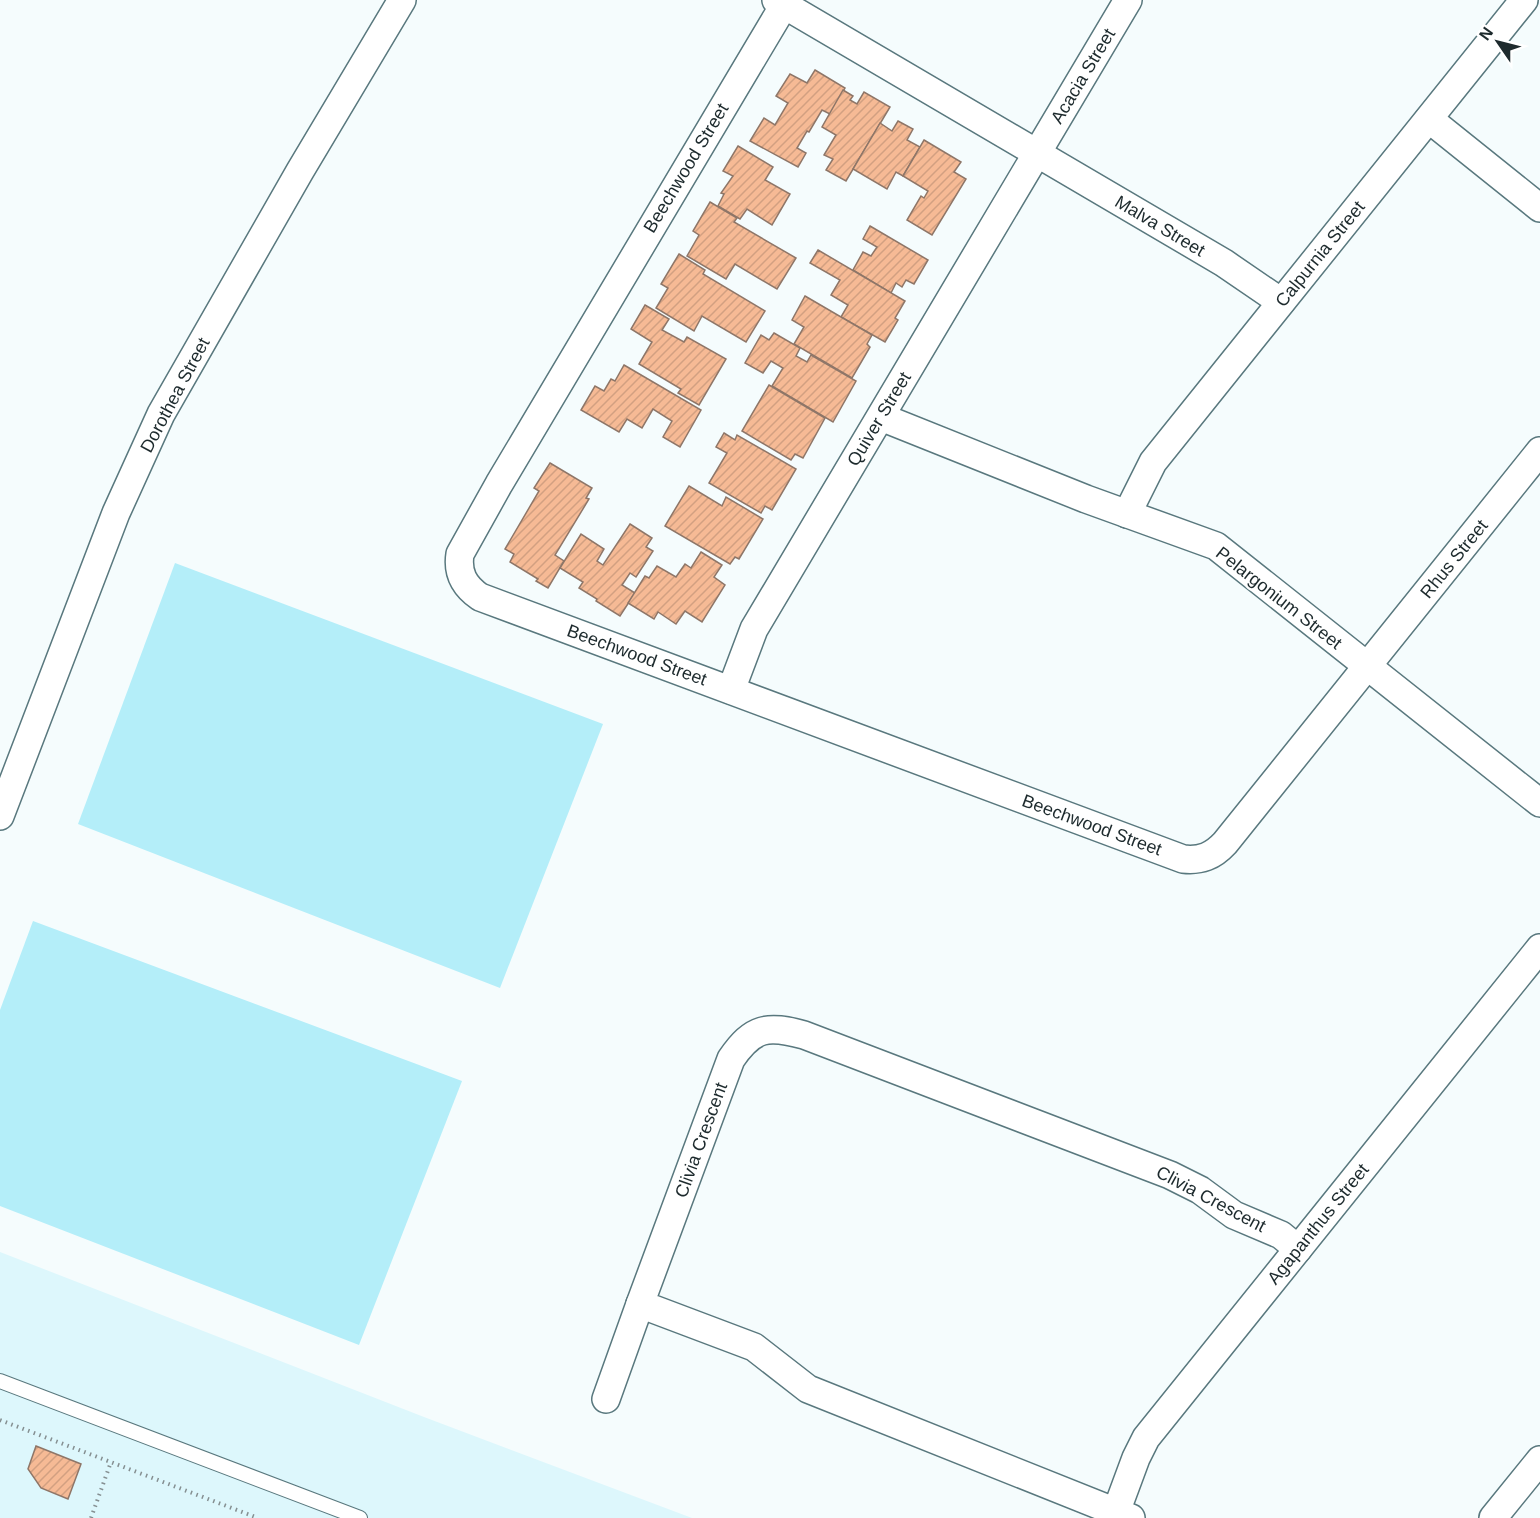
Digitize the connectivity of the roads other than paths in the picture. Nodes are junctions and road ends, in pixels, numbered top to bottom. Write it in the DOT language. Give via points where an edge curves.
graph roads {
  1 [pos="402,0"];
  2 [pos="1128,0"];
  3 [pos="1524,0"];
  4 [pos="782,2"];
  5 [pos="1430,119"];
  6 [pos="1037,153"];
  7 [pos="1540,208"];
  8 [pos="1281,302"];
  9 [pos="881,417"];
  10 [pos="1540,451"];
  11 [pos="1127,514"];
  12 [pos="1367,667"];
  13 [pos="731,690"];
  14 [pos="1540,803"];
  15 [pos="0,816"];
  16 [pos="1540,948"];
  17 [pos="1298,1249"];
  18 [pos="640,1304"];
  19 [pos="0,1381"];
  20 [pos="606,1399"];
  21 [pos="1540,1460"];
  22 [pos="1121,1516"];
  23 [pos="360,1518"];
  24 [pos="1493,1518"];
  1 -- 15 [label="street, Dorothea Street" via="161,414 116,513"];
  2 -- 6 [label="street, Acacia Street"];
  3 -- 5 [label="street, Calpurnia Street"];
  4 -- 6 [label="street, Malva Street"];
  4 -- 13 [label="street, Beechwood Street" via="500,484 459,562 462,580 480,597"];
  5 -- 7 [label="street"];
  5 -- 8 [label="street, Calpurnia Street"];
  6 -- 8 [label="street, Malva Street" via="1224,263"];
  6 -- 9 [label="street, Quiver Street"];
  8 -- 11 [label="street, Calpurnia Street" via="1153,462"];
  9 -- 11 [label="street, Pelargonium Street"];
  9 -- 13 [label="street, Quiver Street" via="754,629"];
  10 -- 12 [label="street, Rhus Street"];
  11 -- 12 [label="street, Pelargonium Street" via="1216,546"];
  12 -- 13 [label="street, Beechwood Street" via="1218,850 1192,860"];
  12 -- 14 [label="street, Pelargonium Street"];
  16 -- 17 [label="street, Agapanthus Street"];
  17 -- 18 [label="street, Clivia Crescent" via="1281,1235 1234,1215 1200,1190 1170,1175 779,1028 758,1032 742,1043 731,1059"];
  17 -- 22 [label="street, Agapanthus Street" via="1146,1438"];
  18 -- 20 [label="street, Clivia Crescent"];
  18 -- 22 [label="street" via="754,1347 808,1389"];
  19 -- 23 [label="lane"];
  21 -- 24 [label="street"];
}
